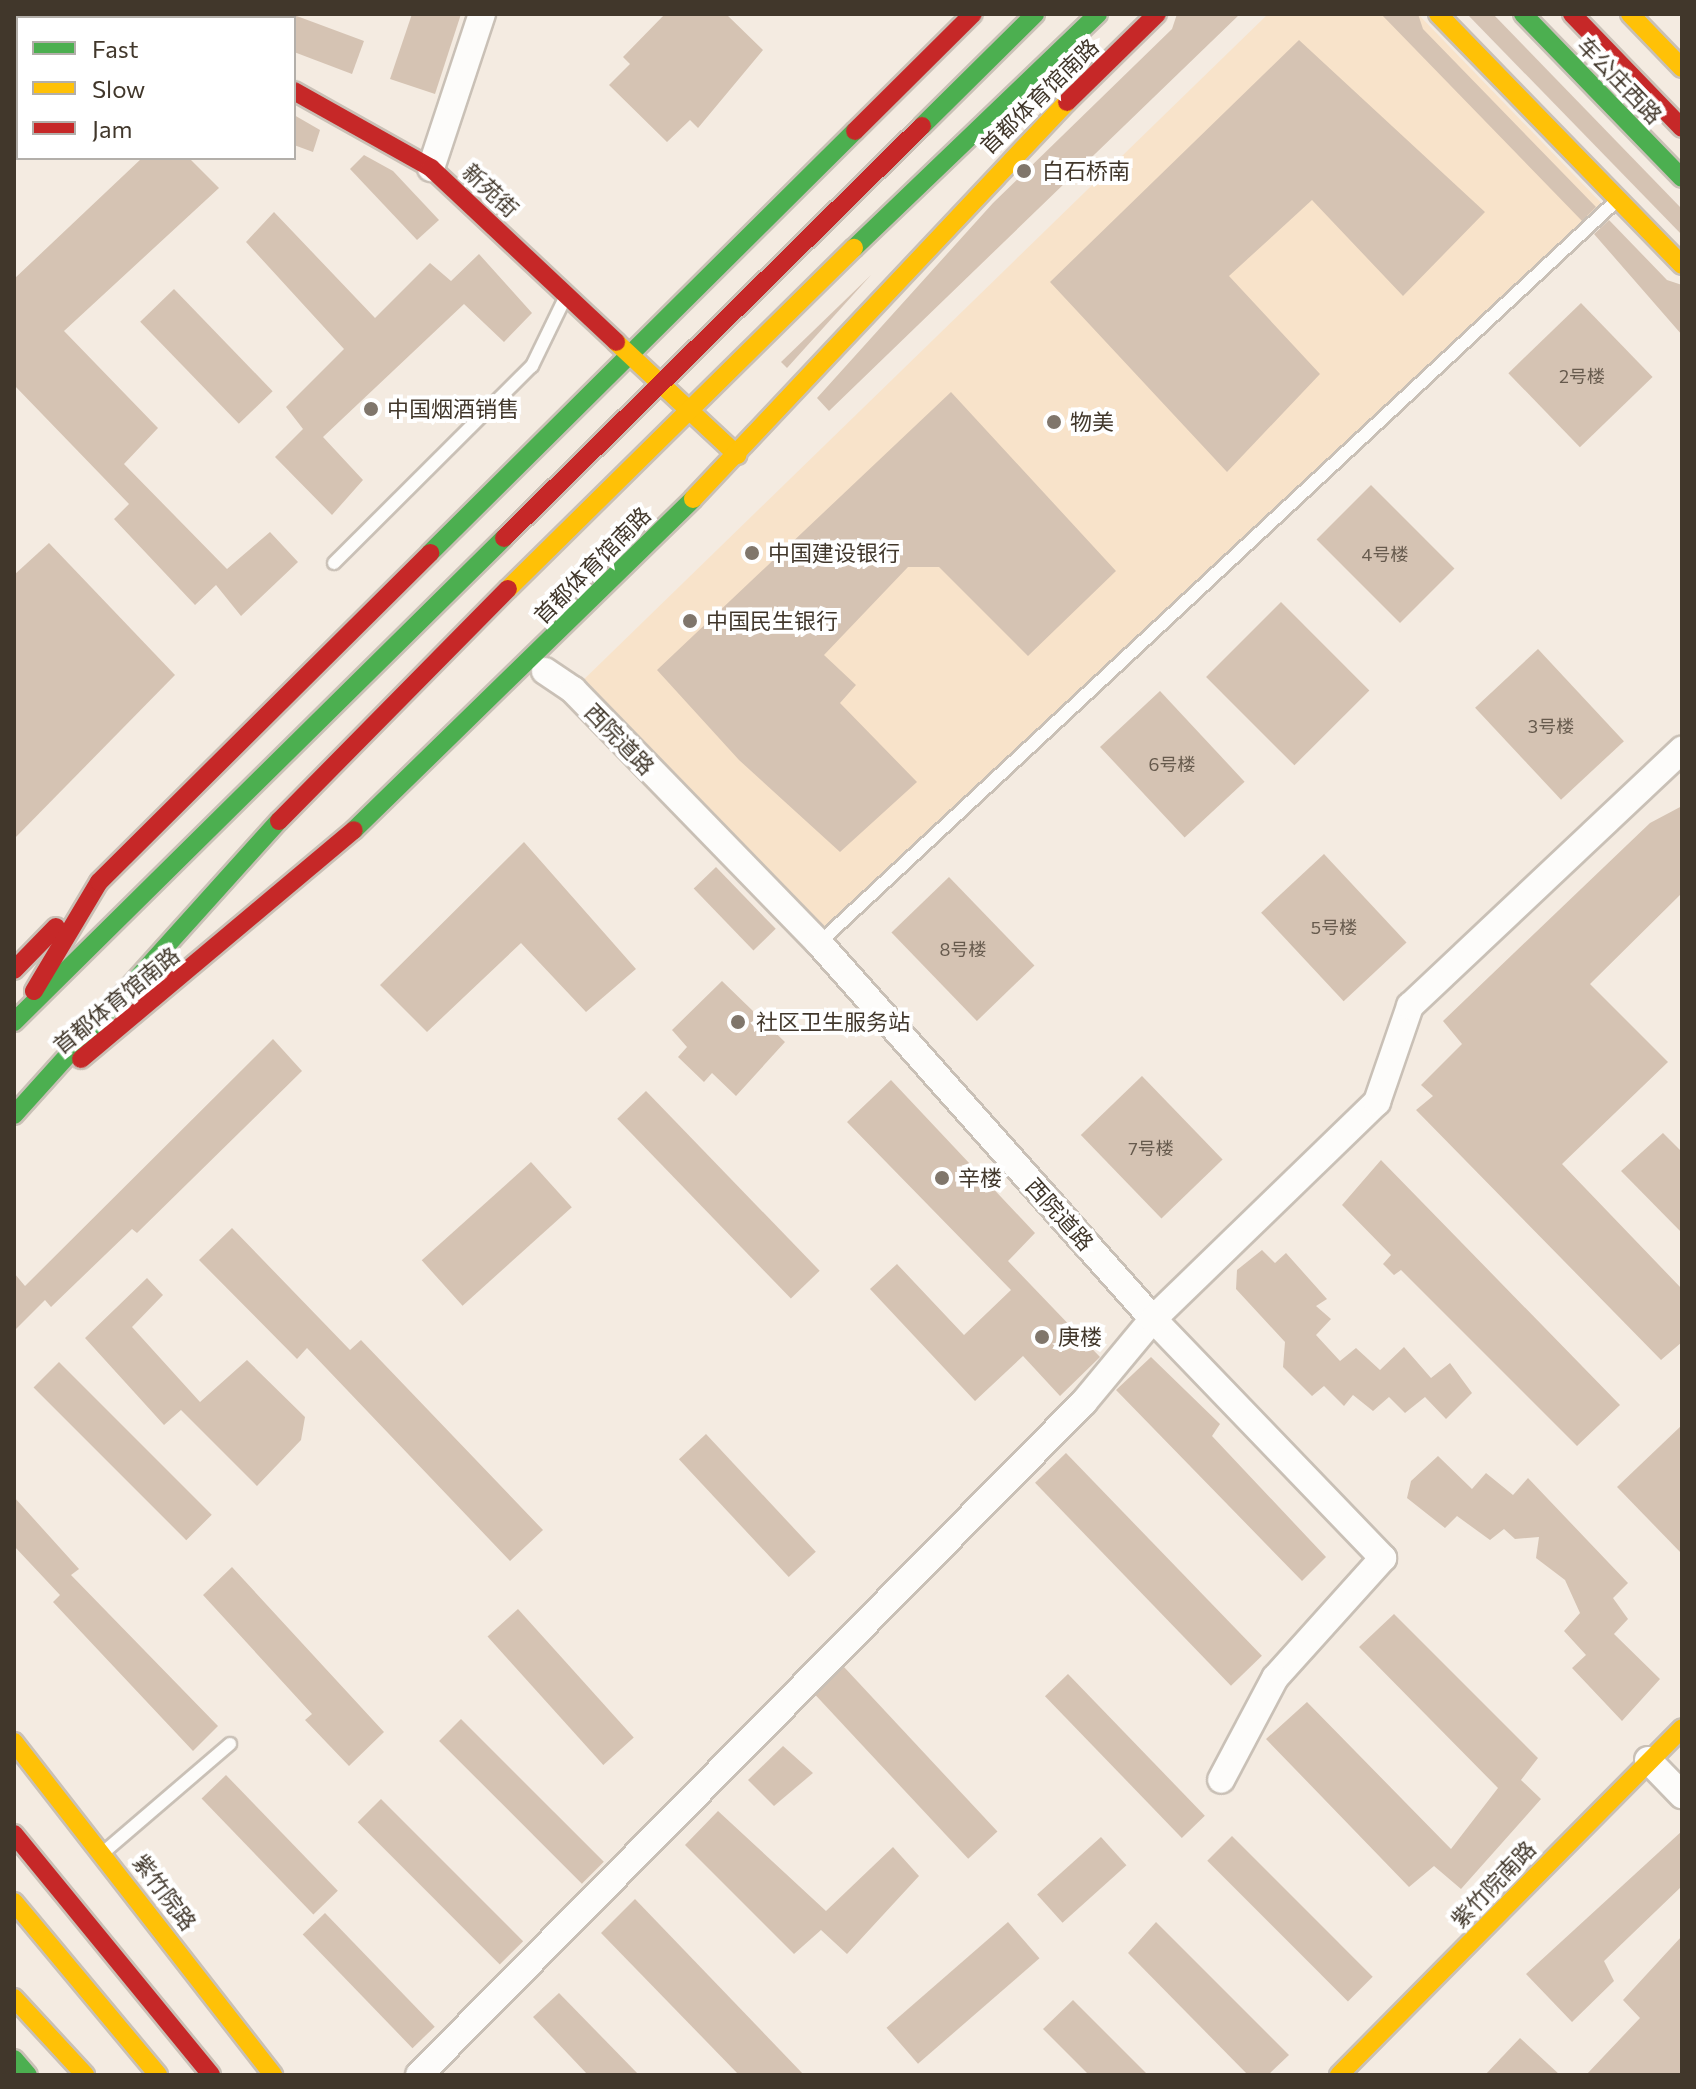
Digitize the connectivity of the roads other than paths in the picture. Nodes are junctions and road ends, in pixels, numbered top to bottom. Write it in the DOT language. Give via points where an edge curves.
graph roads {
  1 [pos="482,14"];
  2 [pos="973,14"];
  3 [pos="1035,14"];
  4 [pos="1098,14"];
  5 [pos="1157,14"];
  6 [pos="1438,14"];
  7 [pos="1523,14"];
  8 [pos="1572,14"];
  9 [pos="1630,14"];
  10 [pos="1682,68"];
  11 [pos="296,92"];
  12 [pos="1682,128"];
  13 [pos="431,168"];
  14 [pos="1682,178"];
  15 [pos="1618,199"];
  16 [pos="1682,265"];
  17 [pos="568,293"];
  18 [pos="633,355"];
  19 [pos="661,382"];
  20 [pos="687,408"];
  21 [pos="737,455"];
  22 [pos="334,563"];
  23 [pos="545,671"];
  24 [pos="1682,750"];
  25 [pos="99,882"];
  26 [pos="819,943"];
  27 [pos="14,970"];
  28 [pos="16,1019"];
  29 [pos="17,1112"];
  30 [pos="1153,1319"];
  31 [pos="1682,1728"];
  32 [pos="14,1742"];
  33 [pos="230,1744"];
  34 [pos="1648,1760"];
  35 [pos="14,1766"];
  36 [pos="1221,1780"];
  37 [pos="50,1789"];
  38 [pos="1682,1795"];
  39 [pos="14,1834"];
  40 [pos="104,1852"];
  41 [pos="14,1902"];
  42 [pos="14,1998"];
  43 [pos="14,2059"];
  44 [pos="28,2075"];
  45 [pos="85,2075"];
  46 [pos="158,2075"];
  47 [pos="211,2075"];
  48 [pos="273,2075"];
  49 [pos="419,2075"];
  50 [pos="1339,2075"];
  1 -- 13 [label="street"];
  2 -- 18 [label="main road"];
  3 -- 19 [label="main road"];
  4 -- 20 [label="main road, 首都体育馆南路"];
  5 -- 21 [label="main road, 首都体育馆南路" via="978,188"];
  6 -- 15 [label="main road"];
  7 -- 14 [label="main road, 车公庄西路"];
  8 -- 12 [label="main road, 车公庄西路"];
  9 -- 10 [label="main road"];
  11 -- 13 [label="main road, 新苑街"];
  13 -- 17 [label="main road, 新苑街"];
  15 -- 16 [label="main road"];
  15 -- 26 [label="lane"];
  17 -- 18 [label="main road, 新苑街"];
  17 -- 22 [label="lane" via="532,366"];
  18 -- 19 [label="main road, 新苑街"];
  18 -- 25 [label="main road"];
  19 -- 20 [label="main road, 新苑街"];
  19 -- 28 [label="main road"];
  20 -- 21 [label="main road, 新苑街"];
  20 -- 29 [label="main road, 首都体育馆南路" via="291,808"];
  21 -- 29 [label="main road, 首都体育馆南路" via="316,866"];
  23 -- 26 [label="street, 西院道路" via="573,690"];
  24 -- 30 [label="street" via="1410,1006 1377,1102"];
  25 -- 27 [label="main road"];
  25 -- 28 [label="main road"];
  26 -- 30 [label="street, 西院道路"];
  30 -- 36 [label="street, 西院道路" via="1383,1558 1275,1678"];
  30 -- 49 [label="street" via="1084,1402"];
  31 -- 34 [label="main road, 紫竹院南路"];
  32 -- 37 [label="main road, 紫竹院路"];
  33 -- 40 [label="lane"];
  34 -- 38 [label="street"];
  34 -- 50 [label="main road, 紫竹院南路"];
  35 -- 37 [label="main road"];
  37 -- 40 [label="main road, 紫竹院路"];
  39 -- 47 [label="main road"];
  40 -- 48 [label="main road, 紫竹院路"];
  41 -- 46 [label="main road"];
  42 -- 45 [label="main road"];
  43 -- 44 [label="main road"];
}
